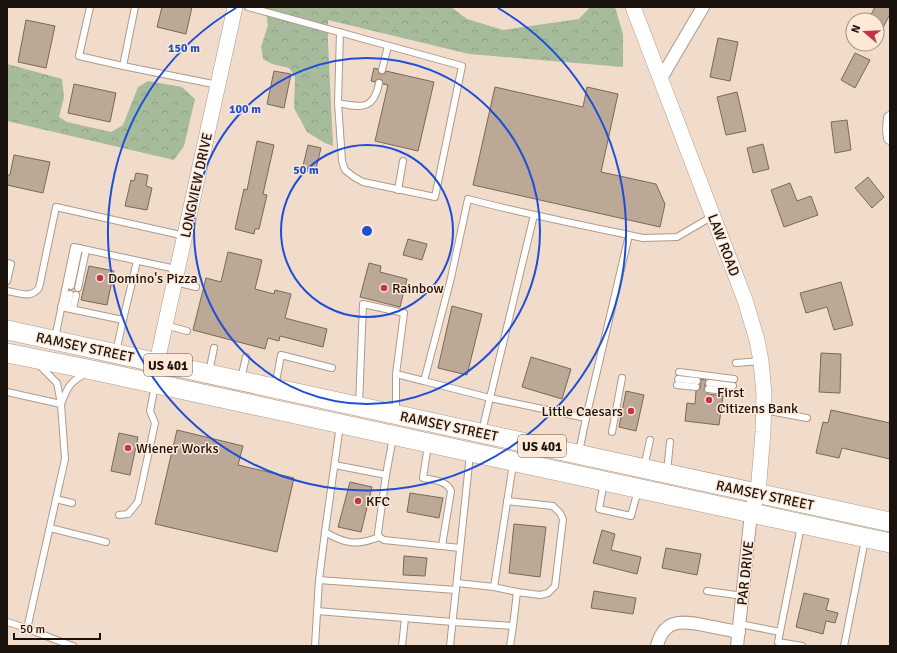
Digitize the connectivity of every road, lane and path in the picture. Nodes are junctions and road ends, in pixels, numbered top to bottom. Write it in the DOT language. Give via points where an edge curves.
graph roads {
  1 [pos="90,7"];
  2 [pos="135,7"];
  3 [pos="235,7"];
  4 [pos="248,7"];
  5 [pos="633,7"];
  6 [pos="703,7"];
  7 [pos="340,32"];
  8 [pos="388,46"];
  9 [pos="123,66"];
  10 [pos="382,70"];
  11 [pos="660,80"];
  12 [pos="380,83"];
  13 [pos="218,85"];
  14 [pos="338,103"];
  15 [pos="890,118"];
  16 [pos="890,138"];
  17 [pos="403,161"];
  18 [pos="398,190"];
  19 [pos="534,215"];
  20 [pos="713,216"];
  21 [pos="629,235"];
  22 [pos="185,236"];
  23 [pos="79,248"];
  24 [pos="86,250"];
  25 [pos="137,261"];
  26 [pos="7,263"];
  27 [pos="176,276"];
  28 [pos="7,281"];
  29 [pos="196,287"];
  30 [pos="7,291"];
  31 [pos="73,294"];
  32 [pos="67,308"];
  33 [pos="123,320"];
  34 [pos="166,326"];
  35 [pos="7,330"];
  36 [pos="187,331"];
  37 [pos="55,340"];
  38 [pos="214,348"];
  39 [pos="7,353"];
  40 [pos="116,353"];
  41 [pos="246,356"];
  42 [pos="31,359"];
  43 [pos="761,361"];
  44 [pos="157,362"];
  45 [pos="736,363"];
  46 [pos="332,368"];
  47 [pos="92,370"];
  48 [pos="208,374"];
  49 [pos="396,374"];
  50 [pos="622,378"];
  51 [pos="734,379"];
  52 [pos="241,381"];
  53 [pos="424,381"];
  54 [pos="155,384"];
  55 [pos="697,384"];
  56 [pos="709,386"];
  57 [pos="275,388"];
  58 [pos="733,389"];
  59 [pos="7,392"];
  60 [pos="490,398"];
  61 [pos="61,404"];
  62 [pos="359,406"];
  63 [pos="764,410"];
  64 [pos="396,414"];
  65 [pos="586,418"];
  66 [pos="808,418"];
  67 [pos="341,424"];
  68 [pos="612,432"];
  69 [pos="481,433"];
  70 [pos="394,435"];
  71 [pos="650,440"];
  72 [pos="670,442"];
  73 [pos="428,444"];
  74 [pos="470,452"];
  75 [pos="579,454"];
  76 [pos="513,461"];
  77 [pos="335,465"];
  78 [pos="644,468"];
  79 [pos="667,473"];
  80 [pos="386,475"];
  81 [pos="604,481"];
  82 [pos="638,488"];
  83 [pos="758,493"];
  84 [pos="56,500"];
  85 [pos="507,501"];
  86 [pos="72,503"];
  87 [pos="751,513"];
  88 [pos="119,515"];
  89 [pos="890,522"];
  90 [pos="801,524"];
  91 [pos="50,528"];
  92 [pos="324,532"];
  93 [pos="379,537"];
  94 [pos="866,538"];
  95 [pos="106,542"];
  96 [pos="890,543"];
  97 [pos="442,546"];
  98 [pos="460,548"];
  99 [pos="319,580"];
  100 [pos="456,583"];
  101 [pos="494,587"];
  102 [pos="456,590"];
  103 [pos="707,591"];
  104 [pos="517,592"];
  105 [pos="743,596"];
  106 [pos="317,611"];
  107 [pos="405,618"];
  108 [pos="7,622"];
  109 [pos="453,622"];
  110 [pos="513,626"];
  111 [pos="739,628"];
  112 [pos="27,629"];
  113 [pos="780,632"];
  114 [pos="73,646"];
  115 [pos="315,646"];
  116 [pos="402,646"];
  117 [pos="450,646"];
  118 [pos="510,646"];
  119 [pos="657,646"];
  120 [pos="737,646"];
  121 [pos="802,646"];
  122 [pos="844,646"];
  1 -- 9 [label="lane" via="79,56"];
  2 -- 9 [label="lane"];
  3 -- 13 [label="street, LONGVIEW DRIVE"];
  4 -- 7 [label="lane"];
  5 -- 11 [label="street, LAW ROAD"];
  6 -- 11 [label="street"];
  7 -- 8 [label="lane"];
  7 -- 14 [label="lane"];
  8 -- 10 [label="lane"];
  8 -- 18 [label="lane" via="462,66 435,197"];
  9 -- 13 [label="lane"];
  11 -- 20 [label="street, LAW ROAD"];
  12 -- 14 [label="lane" via="374,100 365,106"];
  13 -- 22 [label="street, LONGVIEW DRIVE"];
  14 -- 18 [label="lane" via="342,160 346,170 363,182"];
  15 -- 16 [label="street"];
  17 -- 18 [label="lane"];
  19 -- 21 [label="lane"];
  19 -- 53 [label="lane" via="468,199 451,278"];
  19 -- 60 [label="lane"];
  20 -- 21 [label="lane" via="677,237 643,238"];
  20 -- 43 [label="street, LAW ROAD" via="747,306"];
  21 -- 65 [label="lane"];
  22 -- 27 [label="street, LONGVIEW DRIVE"];
  22 -- 30 [label="lane" via="56,206 39,288 30,295"];
  23 -- 24 [label="lane"];
  23 -- 24 [label="lane" via="74,287"];
  23 -- 32 [label="lane" via="74,247"];
  24 -- 25 [label="lane"];
  25 -- 27 [label="lane"];
  25 -- 33 [label="lane"];
  26 -- 28 [label="lane" via="10,264"];
  27 -- 29 [label="lane"];
  27 -- 34 [label="street, LONGVIEW DRIVE"];
  31 -- 32 [label="lane"];
  32 -- 33 [label="lane"];
  32 -- 37 [label="lane"];
  33 -- 40 [label="lane"];
  34 -- 36 [label="lane"];
  34 -- 44 [label="street, LONGVIEW DRIVE"];
  35 -- 37 [label="main road, RAMSEY STREET / US 401"];
  37 -- 40 [label="main road, RAMSEY STREET / US 401"];
  38 -- 48 [label="lane"];
  39 -- 42 [label="main road, RAMSEY STREET / US 401"];
  40 -- 44 [label="main road, RAMSEY STREET / US 401"];
  41 -- 52 [label="lane"];
  42 -- 47 [label="main road, RAMSEY STREET / US 401"];
  42 -- 61 [label="lane" via="56,383"];
  43 -- 45 [label="lane"];
  43 -- 63 [label="street, LAW ROAD"];
  44 -- 48 [label="main road, RAMSEY STREET / US 401"];
  46 -- 57 [label="lane" via="281,356"];
  47 -- 54 [label="main road, RAMSEY STREET / US 401"];
  47 -- 61 [label="lane" via="75,379 68,387"];
  48 -- 52 [label="main road, RAMSEY STREET / US 401"];
  49 -- 53 [label="lane"];
  49 -- 62 [label="lane" via="404,314 363,304"];
  49 -- 64 [label="lane"];
  50 -- 68 [label="lane"];
  51 -- 55 [label="lane" via="678,378"];
  52 -- 57 [label="main road, RAMSEY STREET / US 401"];
  53 -- 60 [label="lane"];
  54 -- 67 [label="main road, RAMSEY STREET / US 401"];
  54 -- 88 [label="lane" via="150,411 155,424 138,502 128,514"];
  56 -- 58 [label="lane"];
  57 -- 62 [label="main road, RAMSEY STREET / US 401"];
  59 -- 61 [label="lane"];
  60 -- 65 [label="lane"];
  60 -- 69 [label="lane"];
  61 -- 84 [label="lane" via="65,459"];
  62 -- 64 [label="main road, RAMSEY STREET / US 401"];
  63 -- 66 [label="lane"];
  63 -- 83 [label="street, LAW ROAD"];
  64 -- 69 [label="main road, RAMSEY STREET / US 401"];
  65 -- 75 [label="lane"];
  67 -- 70 [label="main road, RAMSEY STREET / US 401"];
  67 -- 77 [label="lane"];
  69 -- 75 [label="main road, RAMSEY STREET / US 401"];
  70 -- 73 [label="main road, RAMSEY STREET / US 401"];
  70 -- 80 [label="lane"];
  71 -- 78 [label="lane"];
  72 -- 79 [label="lane"];
  73 -- 74 [label="main road, RAMSEY STREET / US 401"];
  73 -- 97 [label="lane" via="423,478 444,483 451,490"];
  74 -- 76 [label="main road, RAMSEY STREET / US 401"];
  74 -- 98 [label="lane"];
  75 -- 78 [label="main road, RAMSEY STREET / US 401"];
  76 -- 81 [label="main road, RAMSEY STREET / US 401"];
  76 -- 85 [label="lane"];
  77 -- 80 [label="lane"];
  77 -- 92 [label="lane"];
  78 -- 79 [label="main road, RAMSEY STREET / US 401"];
  79 -- 83 [label="main road, RAMSEY STREET / US 401"];
  80 -- 93 [label="lane"];
  81 -- 82 [label="main road, RAMSEY STREET / US 401"];
  81 -- 82 [label="lane" via="599,509 631,516"];
  82 -- 87 [label="main road, RAMSEY STREET / US 401"];
  83 -- 87 [label="street, LAW ROAD"];
  83 -- 89 [label="main road, RAMSEY STREET / US 401"];
  84 -- 86 [label="lane"];
  84 -- 91 [label="lane"];
  85 -- 101 [label="lane"];
  85 -- 104 [label="lane" via="553,506 562,519 555,586 548,593 540,595"];
  87 -- 90 [label="main road, RAMSEY STREET / US 401"];
  87 -- 105 [label="street, PAR DRIVE"];
  90 -- 94 [label="main road, RAMSEY STREET / US 401"];
  90 -- 113 [label="lane"];
  91 -- 95 [label="lane"];
  91 -- 112 [label="lane"];
  92 -- 93 [label="lane" via="358,543"];
  92 -- 99 [label="lane"];
  93 -- 97 [label="lane" via="384,540"];
  94 -- 96 [label="main road, RAMSEY STREET / US 401"];
  94 -- 122 [label="lane"];
  97 -- 98 [label="lane"];
  98 -- 100 [label="lane"];
  99 -- 102 [label="lane"];
  99 -- 106 [label="lane"];
  100 -- 101 [label="lane"];
  100 -- 102 [label="lane"];
  101 -- 104 [label="lane"];
  102 -- 109 [label="lane"];
  103 -- 105 [label="lane"];
  104 -- 110 [label="lane"];
  105 -- 111 [label="street, PAR DRIVE"];
  106 -- 107 [label="lane"];
  106 -- 115 [label="lane"];
  107 -- 109 [label="lane"];
  107 -- 116 [label="lane"];
  108 -- 112 [label="lane"];
  109 -- 110 [label="lane"];
  109 -- 117 [label="lane"];
  110 -- 118 [label="lane"];
  111 -- 113 [label="lane"];
  111 -- 119 [label="street" via="678,622 666,629"];
  111 -- 120 [label="street, PAR DRIVE"];
  112 -- 114 [label="lane"];
  113 -- 121 [label="lane" via="778,642"];
}
